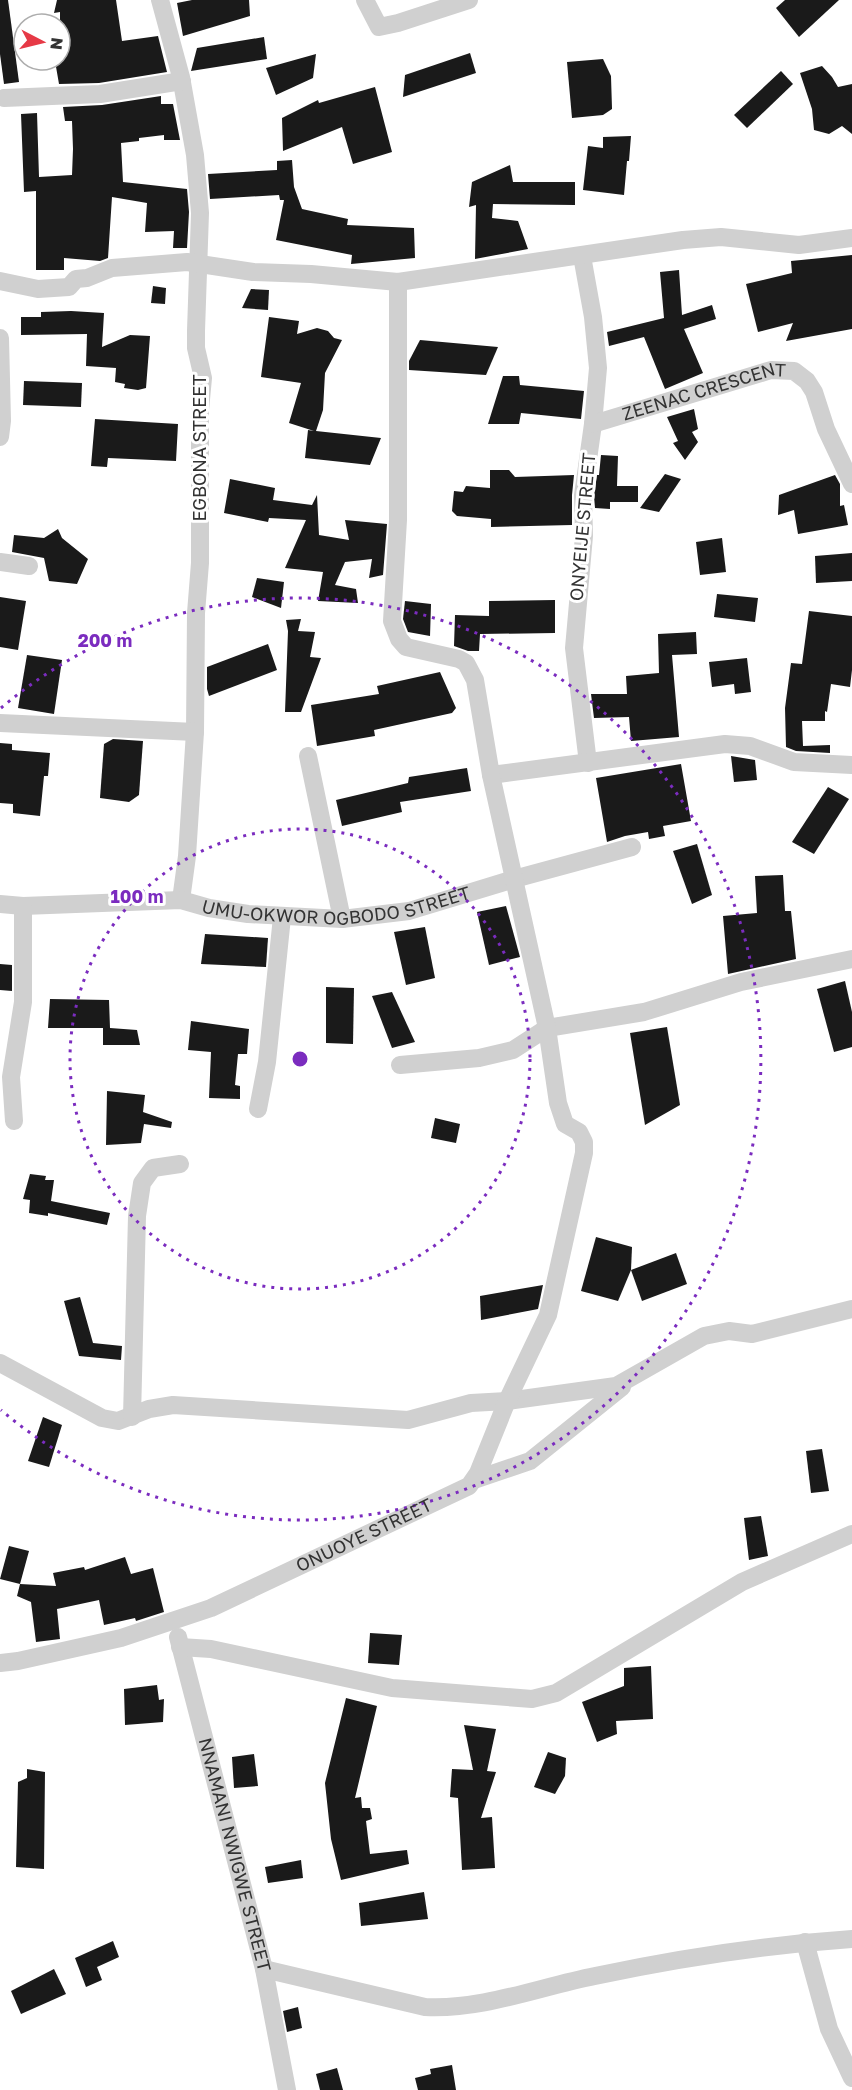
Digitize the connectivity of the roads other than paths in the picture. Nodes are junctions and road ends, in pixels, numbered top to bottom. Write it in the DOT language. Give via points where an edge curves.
graph roads {
  1 [pos="160,0"];
  2 [pos="365,0"];
  3 [pos="469,0"];
  4 [pos="182,81"];
  5 [pos="4,98"];
  6 [pos="852,238"];
  7 [pos="582,256"];
  8 [pos="199,263"];
  9 [pos="0,281"];
  10 [pos="398,282"];
  11 [pos="0,338"];
  12 [pos="593,424"];
  13 [pos="0,437"];
  14 [pos="852,484"];
  15 [pos="0,562"];
  16 [pos="29,566"];
  17 [pos="0,723"];
  18 [pos="195,732"];
  19 [pos="308,756"];
  20 [pos="588,763"];
  21 [pos="852,765"];
  22 [pos="491,775"];
  23 [pos="632,847"];
  24 [pos="514,879"];
  25 [pos="181,900"];
  26 [pos="0,904"];
  27 [pos="23,906"];
  28 [pos="282,917"];
  29 [pos="342,919"];
  30 [pos="852,959"];
  31 [pos="547,1028"];
  32 [pos="400,1065"];
  33 [pos="258,1110"];
  34 [pos="14,1121"];
  35 [pos="180,1164"];
  36 [pos="852,1309"];
  37 [pos="0,1363"];
  38 [pos="644,1369"];
  39 [pos="507,1401"];
  40 [pos="132,1417"];
  41 [pos="474,1480"];
  42 [pos="852,1534"];
  43 [pos="175,1620"];
  44 [pos="180,1647"];
  45 [pos="0,1663"];
  46 [pos="852,1939"];
  47 [pos="805,1942"];
  48 [pos="264,1969"];
  49 [pos="852,2078"];
  50 [pos="287,2090"];
  1 -- 4 [label="street, EGBONA STREET"];
  2 -- 3 [label="street" via="378,27"];
  4 -- 5 [label="street" via="100,94"];
  4 -- 8 [label="street, EGBONA STREET" via="195,155"];
  6 -- 7 [label="street" via="799,245 721,237"];
  7 -- 10 [label="street"];
  7 -- 12 [label="street, ONYEIJE STREET" via="597,353"];
  8 -- 9 [label="street" via="112,268 76,279 69,287 38,289"];
  8 -- 10 [label="street" via="252,272"];
  8 -- 18 [label="street, EGBONA STREET" via="196,348 203,378"];
  10 -- 22 [label="street" via="398,520 392,621 406,647 466,663 475,680"];
  11 -- 13 [label="street"];
  12 -- 14 [label="street, ZEENAC CRESCENT" via="771,370 794,371 814,392 826,429"];
  12 -- 20 [label="street, ONYEIJE STREET" via="583,495 585,536 574,648"];
  15 -- 16 [label="street"];
  17 -- 18 [label="street"];
  18 -- 25 [label="street, EGBONA STREET"];
  19 -- 29 [label="street"];
  20 -- 21 [label="street" via="725,744 750,746 794,762"];
  20 -- 22 [label="street"];
  22 -- 24 [label="street"];
  23 -- 24 [label="street, UMU-OKWOR OGBODO STREET"];
  24 -- 29 [label="street, UMU-OKWOR OGBODO STREET" via="409,911"];
  24 -- 31 [label="street"];
  25 -- 27 [label="street, UMU-OKWOR OGBODO STREET"];
  25 -- 28 [label="street, UMU-OKWOR OGBODO STREET" via="209,908"];
  26 -- 27 [label="street, UMU-OKWOR OGBODO STREET"];
  27 -- 34 [label="street" via="22,1002 11,1077"];
  28 -- 29 [label="street, UMU-OKWOR OGBODO STREET"];
  28 -- 33 [label="street" via="267,1062"];
  30 -- 31 [label="street" via="741,982 644,1012"];
  31 -- 32 [label="street" via="513,1050 479,1058"];
  31 -- 39 [label="street" via="558,1103 565,1124 579,1132 584,1153 548,1315"];
  35 -- 40 [label="street" via="153,1168 142,1183 137,1216"];
  36 -- 38 [label="street" via="752,1334 729,1331 704,1336"];
  37 -- 40 [label="street" via="102,1418 118,1421"];
  38 -- 39 [label="street" via="616,1386"];
  38 -- 41 [label="street, ONUOYE STREET" via="530,1461"];
  39 -- 40 [label="street" via="471,1403 408,1420 173,1405 149,1408"];
  39 -- 41 [label="street"];
  41 -- 43 [label="street, ONUOYE STREET" via="469,1486 211,1608"];
  42 -- 44 [label="street" via="742,1582 556,1693 532,1700 392,1688 211,1649"];
  43 -- 44 [label="street, NNAMANI NWIGWE STREET"];
  43 -- 45 [label="street, ONUOYE STREET" via="121,1638"];
  44 -- 48 [label="street, NNAMANI NWIGWE STREET"];
  46 -- 47 [label="street"];
  47 -- 48 [label="street" via="721,1952 593,1976 474,2005 440,2008"];
  47 -- 49 [label="street" via="829,2029"];
  48 -- 50 [label="street, NNAMANI NWIGWE STREET"];
}
